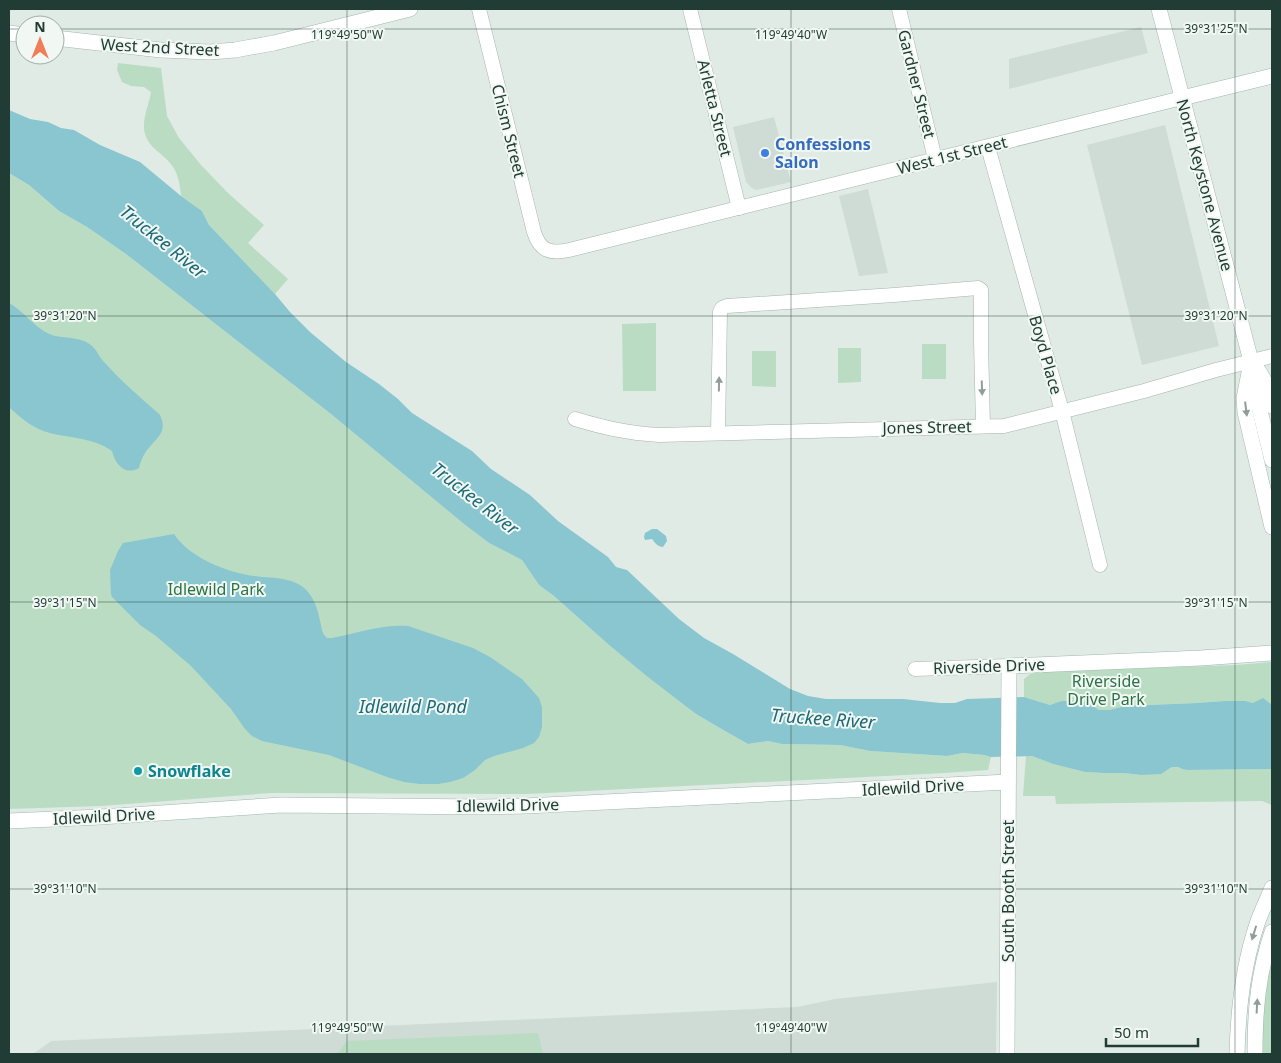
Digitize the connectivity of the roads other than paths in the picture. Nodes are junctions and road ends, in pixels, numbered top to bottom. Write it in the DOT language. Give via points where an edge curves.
graph roads {
  1 [pos="410,9"];
  2 [pos="480,9"];
  3 [pos="690,9"];
  4 [pos="899,9"];
  5 [pos="1159,9"];
  6 [pos="65,39"];
  7 [pos="1272,76"];
  8 [pos="1182,98"];
  9 [pos="988,146"];
  10 [pos="935,159"];
  11 [pos="739,208"];
  12 [pos="545,250"];
  13 [pos="1272,356"];
  14 [pos="1251,361"];
  15 [pos="1272,406"];
  16 [pos="1062,412"];
  17 [pos="575,419"];
  18 [pos="983,426"];
  19 [pos="718,432"];
  20 [pos="1272,460"];
  21 [pos="1272,527"];
  22 [pos="1100,565"];
  23 [pos="1272,653"];
  24 [pos="915,669"];
  25 [pos="1009,673"];
  26 [pos="1008,776"];
  27 [pos="9,820"];
  28 [pos="1272,888"];
  29 [pos="1272,932"];
  30 [pos="1007,1054"];
  31 [pos="1237,1054"];
  32 [pos="1255,1054"];
  1 -- 6 [label="street, West 2nd Street" via="234,50 161,50"];
  2 -- 12 [label="street, Chism Street" via="534,232"];
  3 -- 11 [label="street, Arletta Street"];
  4 -- 10 [label="street, Gardner Street"];
  5 -- 8 [label="street, North Keystone Avenue"];
  7 -- 8 [label="street, West 1st Street"];
  8 -- 9 [label="street, West 1st Street"];
  8 -- 14 [label="street, North Keystone Avenue"];
  9 -- 10 [label="street, West 1st Street"];
  9 -- 16 [label="street, Boyd Place"];
  10 -- 11 [label="street, West 1st Street"];
  11 -- 12 [label="street, West 1st Street" via="560,252"];
  13 -- 14 [label="street, Jones Street"];
  14 -- 15 [label="street, North Keystone Avenue" via="1262,375"];
  14 -- 16 [label="street, Jones Street"];
  14 -- 20 [label="street, North Keystone Avenue"];
  14 -- 21 [label="street, North Keystone Avenue, one-way" via="1244,398 1245,412"];
  16 -- 18 [label="street, Jones Street" via="1004,426"];
  16 -- 22 [label="street, Boyd Place"];
  17 -- 19 [label="street, Jones Street" via="634,433"];
  18 -- 19 [label="street, Jones Street"];
  19 -- 18 [label="street, one-way" via="722,308 978,288 981,294"];
  23 -- 25 [label="street, Riverside Drive"];
  24 -- 25 [label="street, Riverside Drive"];
  25 -- 26 [label="street, South Booth Street"];
  26 -- 27 [label="street, Idlewild Drive" via="525,806 281,805"];
  26 -- 30 [label="street, South Booth Street"];
  28 -- 31 [label="street, one-way" via="1258,922 1246,967 1238,1014"];
  32 -- 29 [label="street, one-way" via="1257,996"];
}
